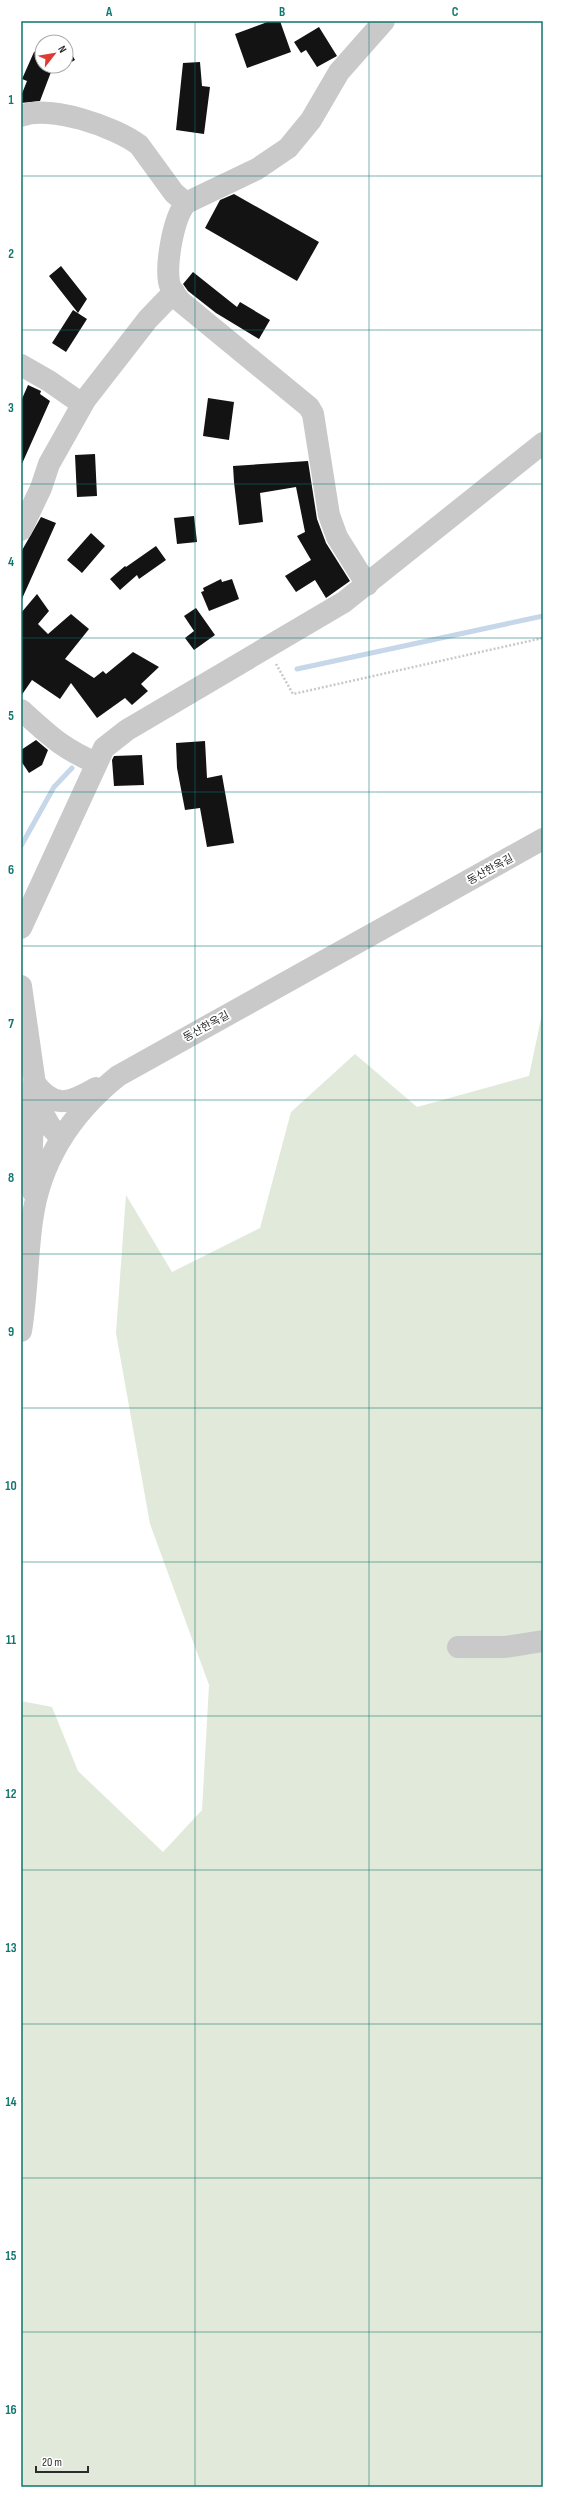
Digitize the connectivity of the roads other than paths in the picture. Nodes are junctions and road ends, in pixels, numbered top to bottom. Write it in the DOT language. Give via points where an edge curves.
graph roads {
  1 [pos="384,21"];
  2 [pos="21,116"];
  3 [pos="186,203"];
  4 [pos="174,292"];
  5 [pos="21,366"];
  6 [pos="82,404"];
  7 [pos="543,443"];
  8 [pos="21,530"];
  9 [pos="367,585"];
  10 [pos="21,710"];
  11 [pos="96,763"];
  12 [pos="543,839"];
  13 [pos="21,928"];
  14 [pos="21,986"];
  15 [pos="118,1076"];
  16 [pos="34,1082"];
  17 [pos="61,1138"];
  18 [pos="34,1207"];
  19 [pos="21,1331"];
  20 [pos="543,1640"];
  21 [pos="458,1647"];
  1 -- 3 [label="street" via="339,72 311,120 288,148 257,169"];
  2 -- 3 [label="street" via="35,111 58,113 104,127 132,139 174,193"];
  3 -- 4 [label="street" via="180,209 170,254 169,284"];
  4 -- 6 [label="street" via="148,319"];
  4 -- 9 [label="street" via="193,314 309,407 313,414 336,537"];
  5 -- 6 [label="street" via="49,381"];
  6 -- 8 [label="street" via="49,464 41,488"];
  7 -- 9 [label="street"];
  9 -- 11 [label="street" via="268,649 114,738 104,748"];
  10 -- 11 [label="street" via="70,752"];
  11 -- 13 [label="street"];
  12 -- 15 [label="street, 동산한옥길"];
  14 -- 16 [label="street"];
  15 -- 16 [label="street" via="78,1098 64,1101 50,1098"];
  15 -- 17 [label="street, 동산한옥길" via="84,1107"];
  16 -- 17 [label="street" via="38,1105 50,1126"];
  16 -- 18 [label="street" via="31,1177"];
  17 -- 18 [label="street, 동산한옥길" via="42,1176"];
  18 -- 19 [label="street, 동산한옥길"];
  20 -- 21 [label="street" via="505,1647"];
}
